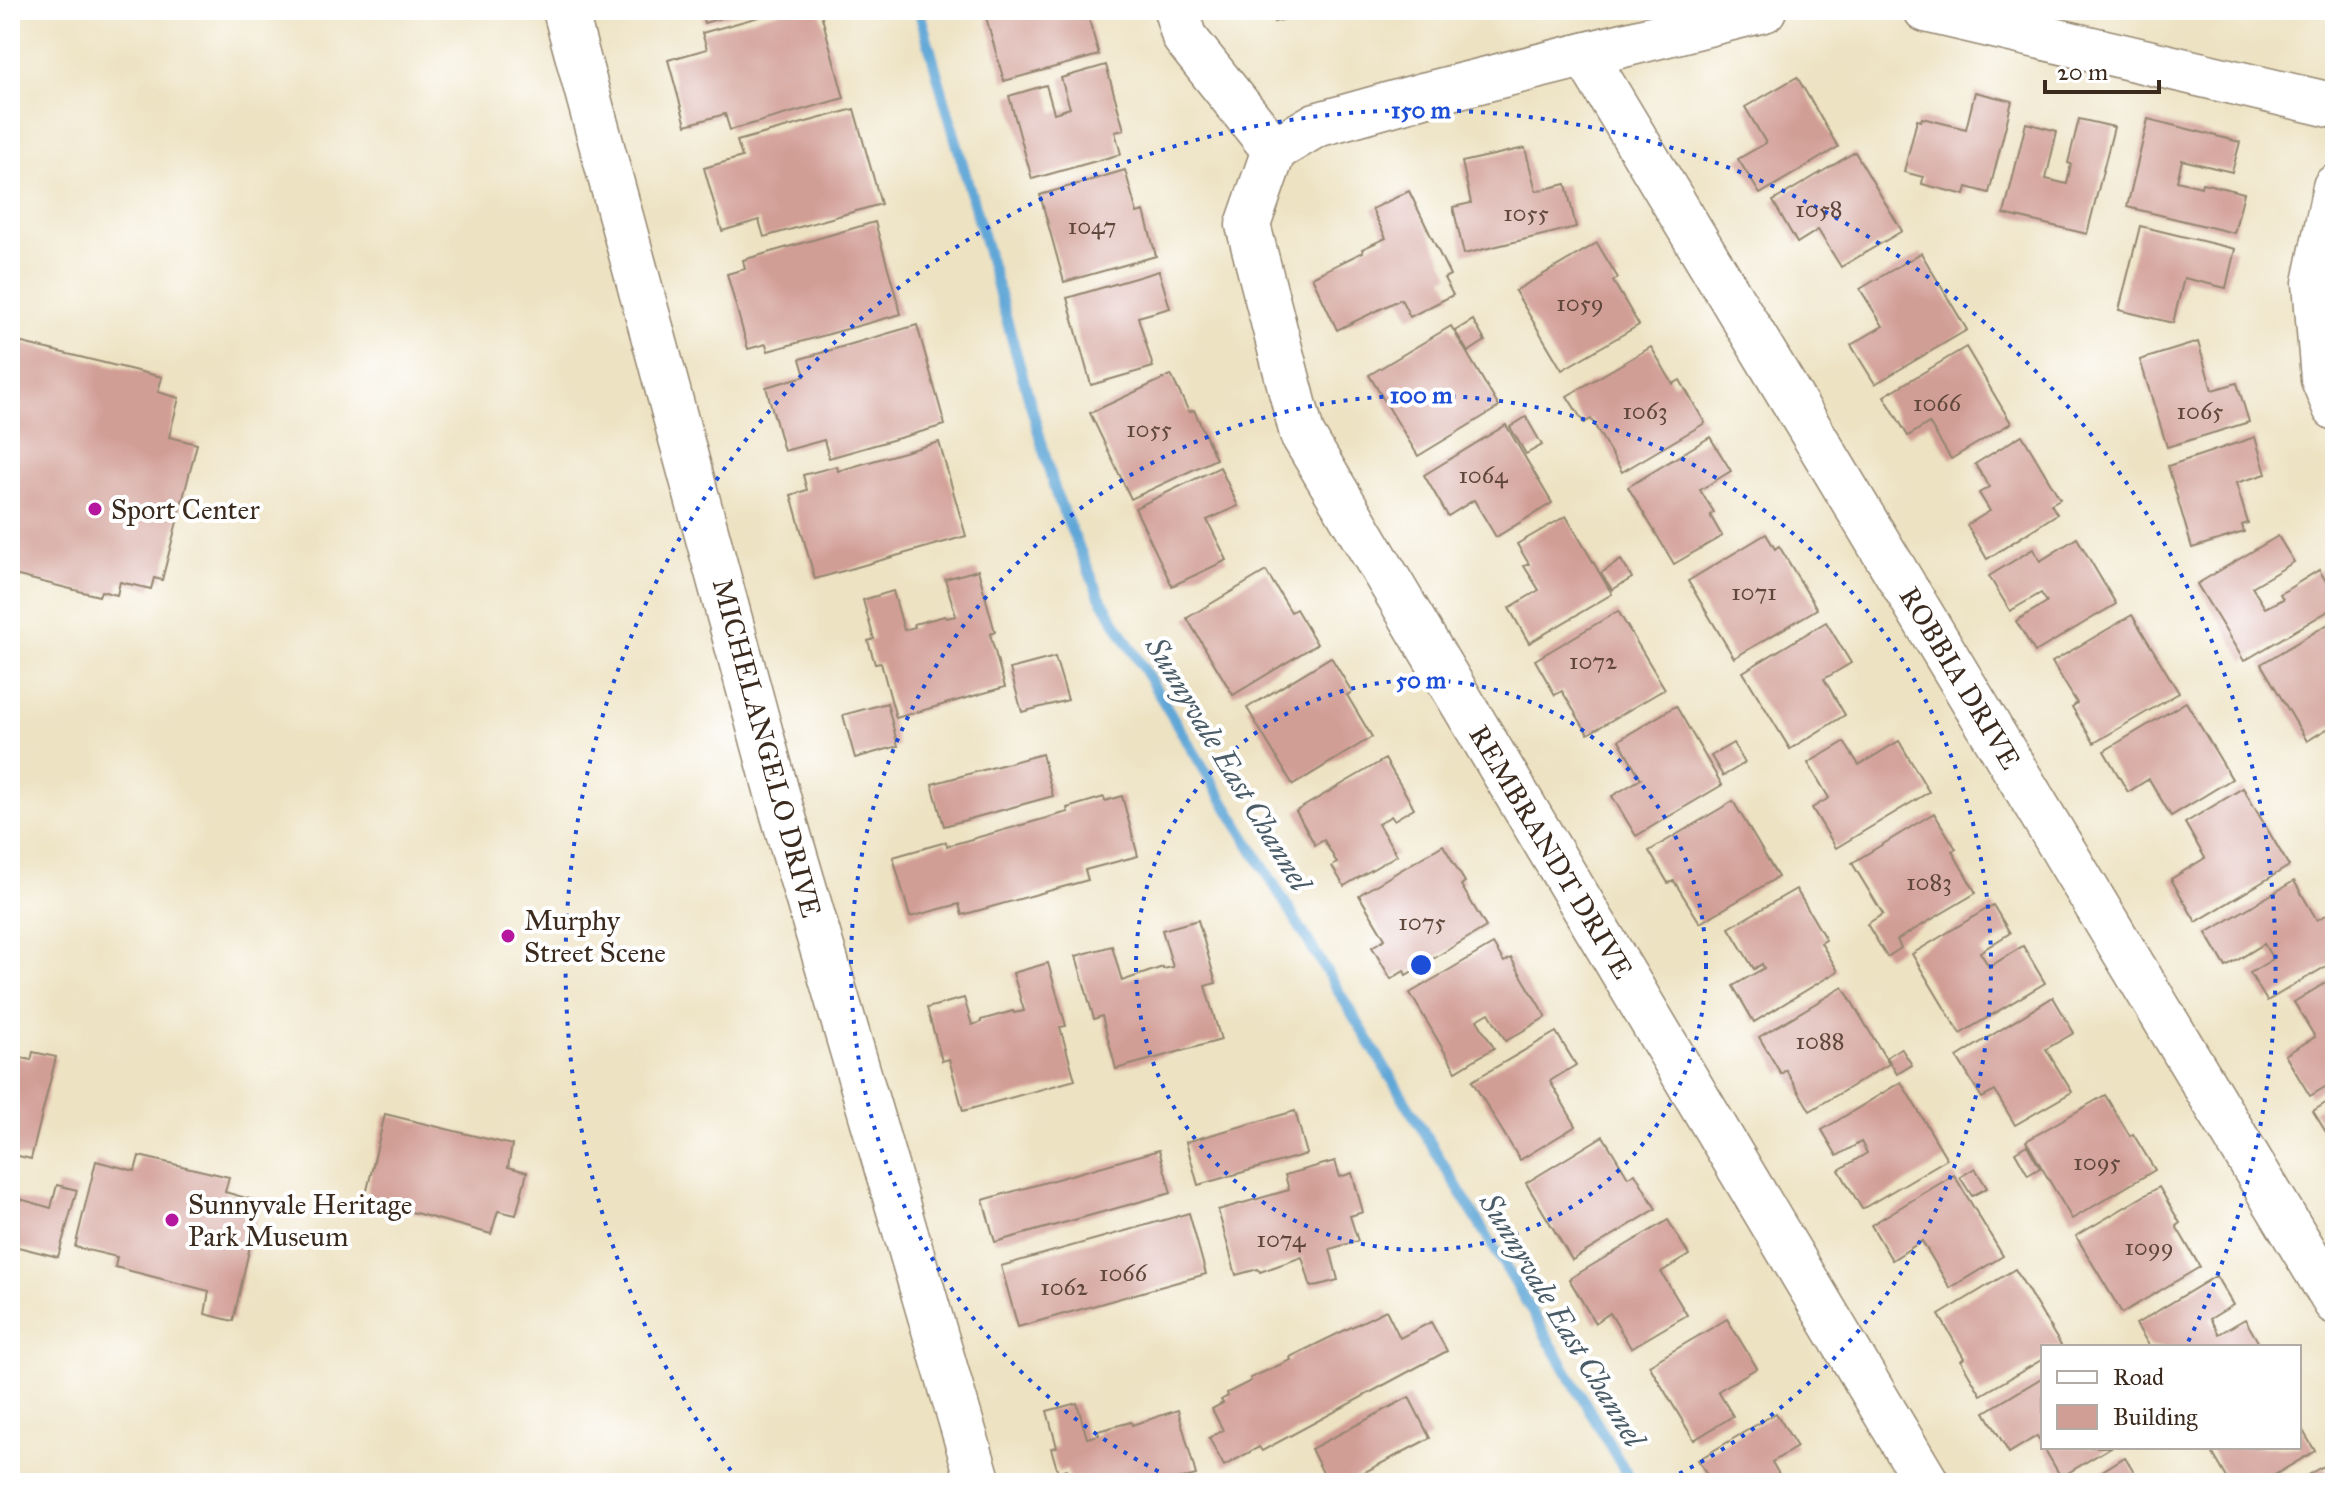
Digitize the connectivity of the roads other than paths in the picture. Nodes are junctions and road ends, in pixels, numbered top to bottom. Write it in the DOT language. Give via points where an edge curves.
graph roads {
  1 [pos="565,10"];
  2 [pos="1176,10"];
  3 [pos="1764,10"];
  4 [pos="1926,10"];
  5 [pos="1585,55"];
  6 [pos="2335,106"];
  7 [pos="1274,150"];
  8 [pos="2335,187"];
  9 [pos="2335,408"];
  10 [pos="2335,1302"];
  11 [pos="979,1483"];
  12 [pos="1927,1483"];
  1 -- 11 [label="street, MICHELANGELO DRIVE" via="781,808"];
  2 -- 7 [label="street" via="1184,37"];
  3 -- 5 [label="street"];
  4 -- 6 [label="street"];
  5 -- 7 [label="street" via="1316,125"];
  5 -- 10 [label="street, ROBBIA DRIVE"];
  7 -- 12 [label="street, REMBRANDT DRIVE" via="1248,225 1302,434"];
  8 -- 9 [label="street" via="2315,283 2323,379"];
}
